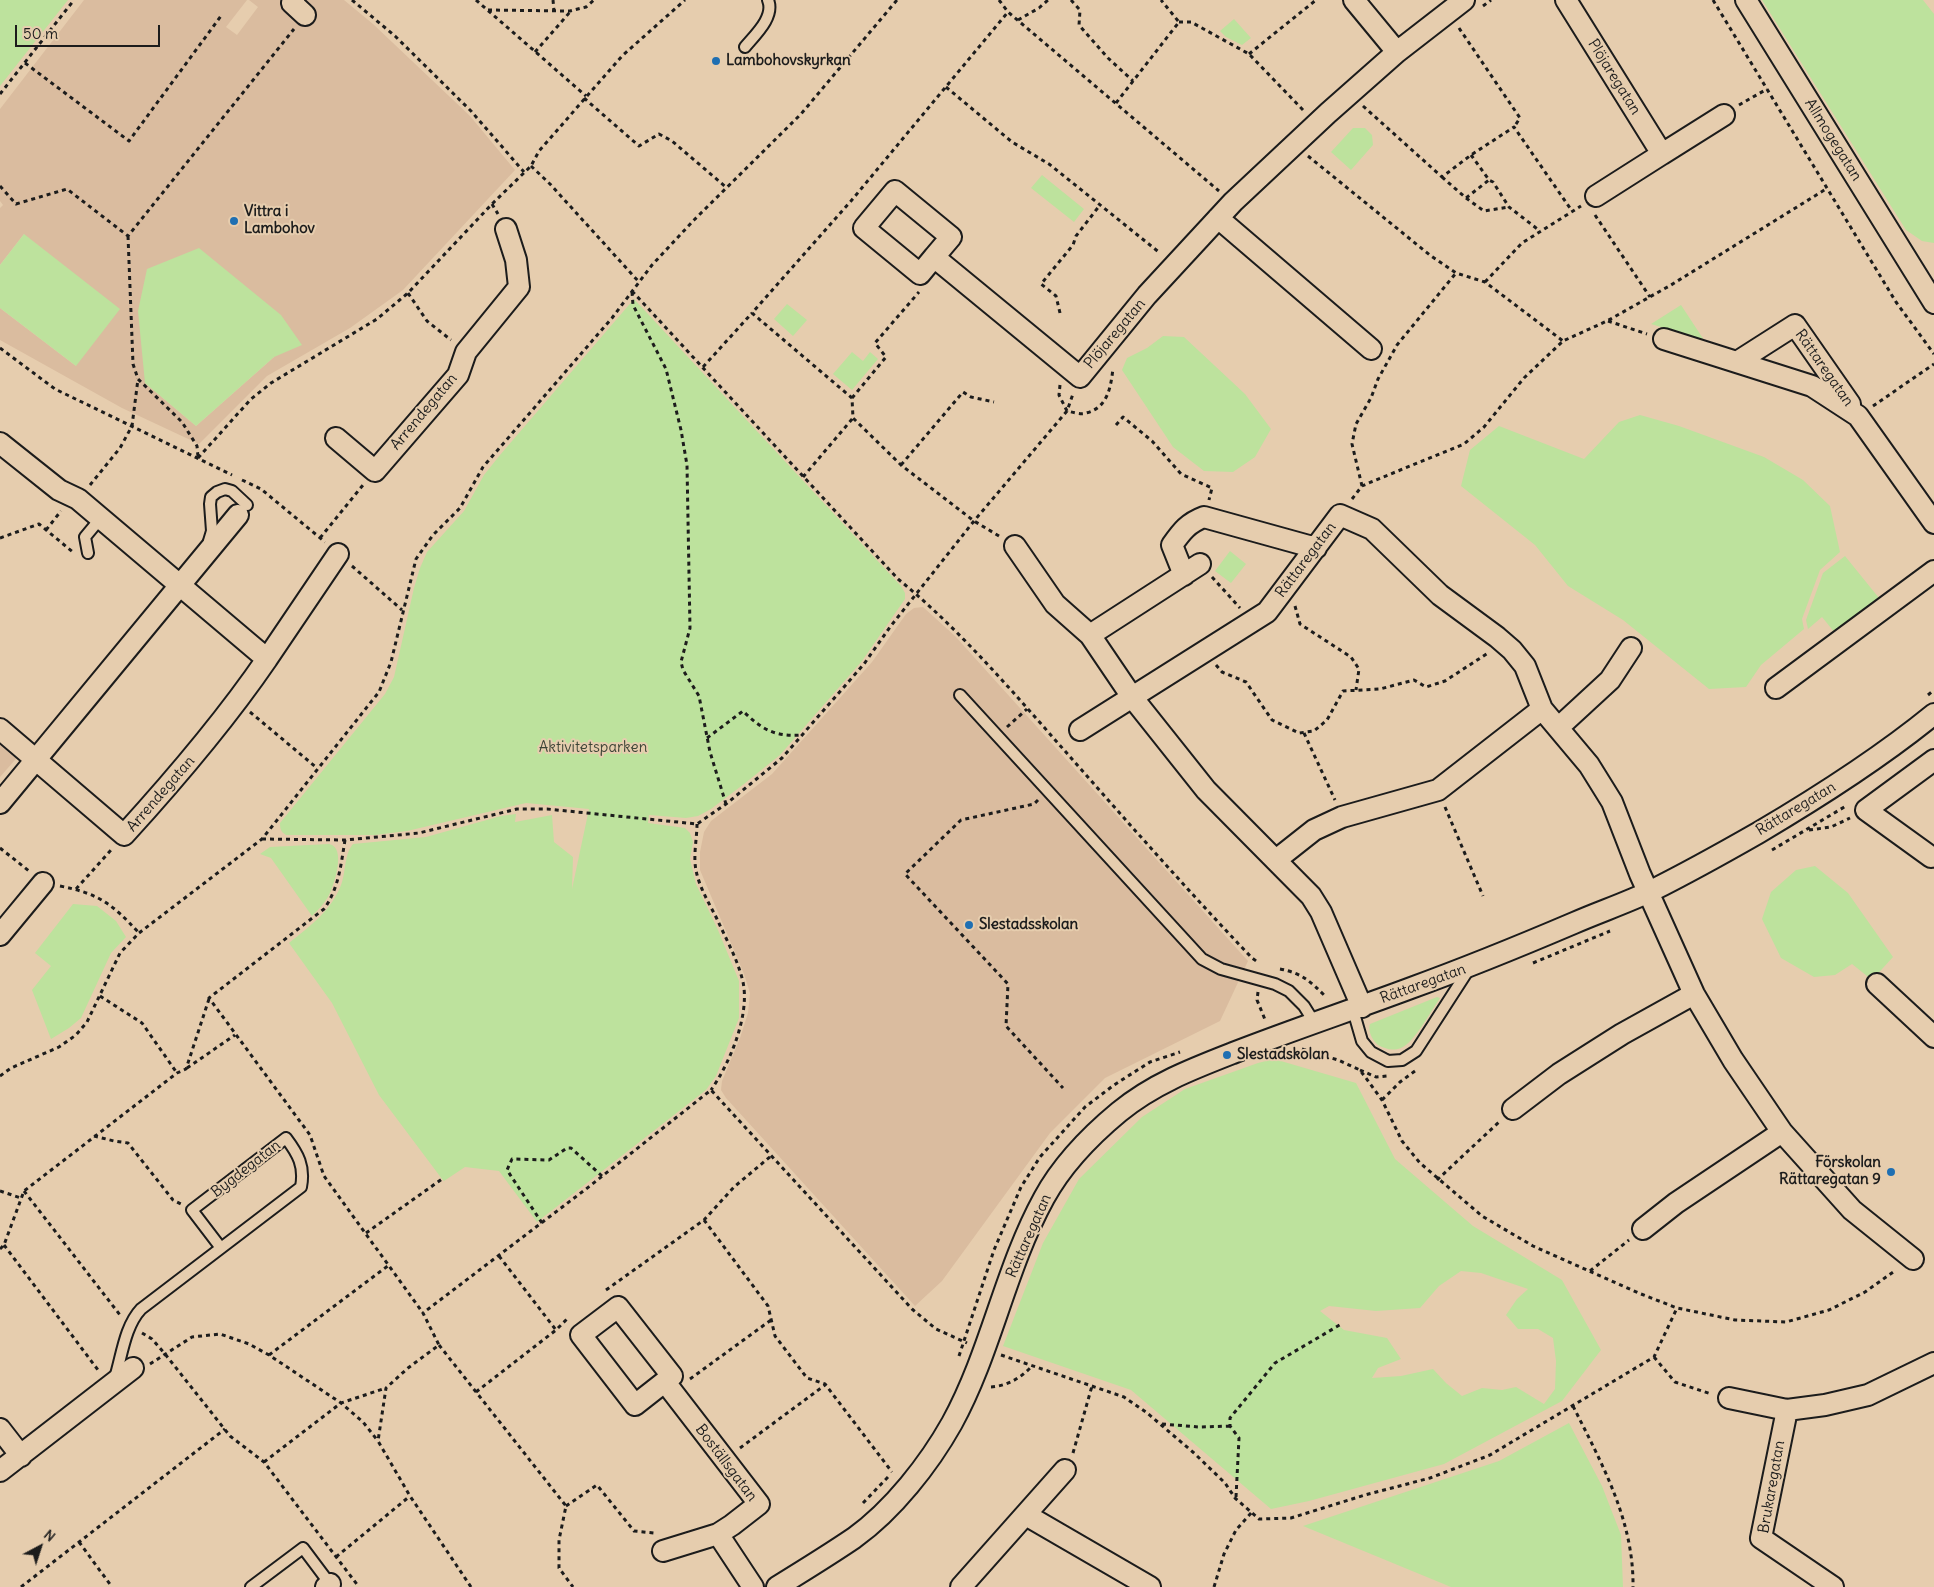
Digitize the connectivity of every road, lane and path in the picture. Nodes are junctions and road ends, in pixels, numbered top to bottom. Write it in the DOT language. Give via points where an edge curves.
graph roads {
  1 [pos="74,0"];
  2 [pos="352,0"];
  3 [pos="476,0"];
  4 [pos="553,0"];
  5 [pos="594,0"];
  6 [pos="685,0"];
  7 [pos="897,0"];
  8 [pos="999,0"];
  9 [pos="1048,0"];
  10 [pos="1071,0"];
  11 [pos="1161,0"];
  12 [pos="1316,0"];
  13 [pos="1491,0"];
  14 [pos="1566,0"];
  15 [pos="1713,0"];
  16 [pos="1746,0"];
  17 [pos="770,2"];
  18 [pos="1360,2"];
  19 [pos="1471,5"];
  20 [pos="300,8"];
  21 [pos="488,10"];
  22 [pos="554,11"];
  23 [pos="570,11"];
  24 [pos="1008,12"];
  25 [pos="221,16"];
  26 [pos="1018,20"];
  27 [pos="1179,22"];
  28 [pos="1457,25"];
  29 [pos="745,47"];
  30 [pos="535,52"];
  31 [pos="1397,52"];
  32 [pos="1249,54"];
  33 [pos="25,63"];
  34 [pos="1133,81"];
  35 [pos="946,87"];
  36 [pos="1767,89"];
  37 [pos="0,94"];
  38 [pos="585,97"];
  39 [pos="1368,98"];
  40 [pos="1116,103"];
  41 [pos="1305,111"];
  42 [pos="1724,115"];
  43 [pos="1514,127"];
  44 [pos="1306,154"];
  45 [pos="1662,154"];
  46 [pos="1471,155"];
  47 [pos="531,166"];
  48 [pos="524,172"];
  49 [pos="1442,177"];
  50 [pos="1489,180"];
  51 [pos="0,186"];
  52 [pos="727,188"];
  53 [pos="1826,189"];
  54 [pos="1466,198"];
  55 [pos="1233,202"];
  56 [pos="1594,203"];
  57 [pos="1100,205"];
  58 [pos="1509,207"];
  59 [pos="1218,218"];
  60 [pos="506,229"];
  61 [pos="1540,231"];
  62 [pos="128,236"];
  63 [pos="1163,255"];
  64 [pos="938,260"];
  65 [pos="1456,273"];
  66 [pos="1927,274"];
  67 [pos="639,282"];
  68 [pos="1485,282"];
  69 [pos="632,291"];
  70 [pos="408,293"];
  71 [pos="1650,298"];
  72 [pos="1934,303"];
  73 [pos="752,313"];
  74 [pos="1060,313"];
  75 [pos="1607,321"];
  76 [pos="1664,339"];
  77 [pos="1562,341"];
  78 [pos="0,348"];
  79 [pos="1371,348"];
  80 [pos="466,352"];
  81 [pos="1934,354"];
  82 [pos="1737,362"];
  83 [pos="1934,364"];
  84 [pos="703,367"];
  85 [pos="1080,377"];
  86 [pos="138,379"];
  87 [pos="852,398"];
  88 [pos="994,402"];
  89 [pos="1097,408"];
  90 [pos="1858,416"];
  91 [pos="853,418"];
  92 [pos="1116,425"];
  93 [pos="132,426"];
  94 [pos="336,438"];
  95 [pos="0,443"];
  96 [pos="198,458"];
  97 [pos="901,465"];
  98 [pos="375,471"];
  99 [pos="803,477"];
  100 [pos="1362,486"];
  101 [pos="78,499"];
  102 [pos="242,510"];
  103 [pos="1340,515"];
  104 [pos="1204,517"];
  105 [pos="100,519"];
  106 [pos="974,521"];
  107 [pos="1934,522"];
  108 [pos="0,538"];
  109 [pos="320,538"];
  110 [pos="213,545"];
  111 [pos="1014,546"];
  112 [pos="1316,548"];
  113 [pos="88,553"];
  114 [pos="75,554"];
  115 [pos="338,554"];
  116 [pos="1192,569"];
  117 [pos="1934,571"];
  118 [pos="1288,584"];
  119 [pos="179,586"];
  120 [pos="917,595"];
  121 [pos="402,610"];
  122 [pos="1251,622"];
  123 [pos="1090,635"];
  124 [pos="1505,644"];
  125 [pos="1631,648"];
  126 [pos="1205,651"];
  127 [pos="267,660"];
  128 [pos="1776,688"];
  129 [pos="1356,690"];
  130 [pos="1934,690"];
  131 [pos="960,695"];
  132 [pos="1132,696"];
  133 [pos="238,702"];
  134 [pos="1928,707"];
  135 [pos="1027,709"];
  136 [pos="1542,709"];
  137 [pos="1558,727"];
  138 [pos="0,728"];
  139 [pos="1080,730"];
  140 [pos="1304,732"];
  141 [pos="802,735"];
  142 [pos="997,736"];
  143 [pos="707,738"];
  144 [pos="36,759"];
  145 [pos="1934,760"];
  146 [pos="318,768"];
  147 [pos="1438,790"];
  148 [pos="1048,791"];
  149 [pos="0,803"];
  150 [pos="726,804"];
  151 [pos="1866,810"];
  152 [pos="1342,817"];
  153 [pos="697,824"];
  154 [pos="1805,831"];
  155 [pos="124,835"];
  156 [pos="262,839"];
  157 [pos="345,840"];
  158 [pos="0,848"];
  159 [pos="1931,858"];
  160 [pos="1276,860"];
  161 [pos="44,883"];
  162 [pos="76,889"];
  163 [pos="1650,892"];
  164 [pos="1483,896"];
  165 [pos="139,933"];
  166 [pos="0,935"];
  167 [pos="1472,966"];
  168 [pos="1259,980"];
  169 [pos="1877,984"];
  170 [pos="1694,994"];
  171 [pos="100,996"];
  172 [pos="209,998"];
  173 [pos="1356,1002"];
  174 [pos="1309,1014"];
  175 [pos="1273,1017"];
  176 [pos="1269,1028"];
  177 [pos="235,1034"];
  178 [pos="1934,1037"];
  179 [pos="1300,1048"];
  180 [pos="186,1069"];
  181 [pos="177,1073"];
  182 [pos="0,1076"];
  183 [pos="1063,1088"];
  184 [pos="712,1090"];
  185 [pos="1513,1109"];
  186 [pos="1782,1132"];
  187 [pos="94,1136"];
  188 [pos="771,1156"];
  189 [pos="602,1176"];
  190 [pos="442,1179"];
  191 [pos="1437,1180"];
  192 [pos="0,1191"];
  193 [pos="24,1191"];
  194 [pos="21,1198"];
  195 [pos="192,1210"];
  196 [pos="704,1220"];
  197 [pos="542,1223"];
  198 [pos="1643,1230"];
  199 [pos="366,1233"];
  200 [pos="4,1245"];
  201 [pos="221,1248"];
  202 [pos="0,1249"];
  203 [pos="499,1256"];
  204 [pos="1913,1259"];
  205 [pos="389,1265"];
  206 [pos="1590,1270"];
  207 [pos="600,1295"];
  208 [pos="1677,1308"];
  209 [pos="423,1313"];
  210 [pos="572,1315"];
  211 [pos="770,1320"];
  212 [pos="1342,1324"];
  213 [pos="130,1327"];
  214 [pos="556,1330"];
  215 [pos="439,1345"];
  216 [pos="984,1350"];
  217 [pos="166,1354"];
  218 [pos="269,1355"];
  219 [pos="1654,1357"];
  220 [pos="1934,1363"];
  221 [pos="1032,1366"];
  222 [pos="133,1368"];
  223 [pos="826,1384"];
  224 [pos="112,1385"];
  225 [pos="1092,1386"];
  226 [pos="669,1387"];
  227 [pos="970,1387"];
  228 [pos="386,1388"];
  229 [pos="476,1392"];
  230 [pos="1729,1398"];
  231 [pos="341,1403"];
  232 [pos="1573,1406"];
  233 [pos="1787,1410"];
  234 [pos="1161,1424"];
  235 [pos="1230,1426"];
  236 [pos="0,1429"];
  237 [pos="225,1429"];
  238 [pos="378,1442"];
  239 [pos="21,1456"];
  240 [pos="724,1460"];
  241 [pos="264,1462"];
  242 [pos="1065,1470"];
  243 [pos="0,1471"];
  244 [pos="892,1472"];
  245 [pos="410,1496"];
  246 [pos="1236,1498"];
  247 [pos="566,1506"];
  248 [pos="1252,1512"];
  249 [pos="1026,1515"];
  250 [pos="718,1534"];
  251 [pos="79,1542"];
  252 [pos="672,1548"];
  253 [pos="336,1557"];
  254 [pos="1137,1584"];
  255 [pos="328,1585"];
  256 [pos="21,1587"];
  257 [pos="112,1587"];
  258 [pos="251,1587"];
  259 [pos="359,1587"];
  260 [pos="471,1587"];
  261 [pos="573,1587"];
  262 [pos="753,1587"];
  263 [pos="777,1587"];
  264 [pos="962,1587"];
  265 [pos="1214,1587"];
  266 [pos="1633,1587"];
  267 [pos="1833,1587"];
  1 -- 33 [label="path"];
  2 -- 48 [label="path" via="395,36 471,111"];
  3 -- 21 [label="path"];
  4 -- 22 [label="path"];
  5 -- 23 [label="path" via="586,7"];
  6 -- 38 [label="path" via="622,56"];
  7 -- 52 [label="path" via="801,114"];
  8 -- 24 [label="path"];
  9 -- 26 [label="path"];
  10 -- 34 [label="path" via="1080,10 1079,25"];
  11 -- 27 [label="path"];
  12 -- 32 [label="path"];
  13 -- 19 [label="path"];
  14 -- 45 [label="street, Plöjaregatan"];
  15 -- 36 [label="path"];
  16 -- 66 [label="street, Allmogegatan"];
  17 -- 29 [label="lane" via="762,26"];
  18 -- 31 [label="street"];
  19 -- 31 [label="street, Plöjaregatan"];
  20 -- 62 [label="path"];
  21 -- 22 [label="path"];
  21 -- 30 [label="path"];
  22 -- 23 [label="path"];
  23 -- 30 [label="path"];
  24 -- 26 [label="path"];
  24 -- 35 [label="path"];
  25 -- 33 [label="path" via="129,141"];
  26 -- 40 [label="path"];
  27 -- 32 [label="path" via="1191,22"];
  27 -- 34 [label="path"];
  28 -- 43 [label="path" via="1520,118"];
  30 -- 38 [label="path"];
  31 -- 55 [label="street, Plöjaregatan"];
  32 -- 41 [label="path"];
  33 -- 37 [label="path"];
  34 -- 40 [label="path"];
  35 -- 57 [label="path" via="1012,142 1048,164"];
  35 -- 73 [label="path"];
  36 -- 42 [label="path"];
  36 -- 53 [label="path"];
  38 -- 47 [label="path" via="539,151"];
  38 -- 52 [label="path" via="639,146 659,134 672,141"];
  39 -- 49 [label="path" via="1361,104"];
  40 -- 55 [label="path"];
  42 -- 45 [label="street"];
  43 -- 46 [label="path"];
  43 -- 61 [label="path" via="1572,211"];
  44 -- 65 [label="path"];
  45 -- 56 [label="street"];
  46 -- 49 [label="path"];
  46 -- 50 [label="path"];
  47 -- 48 [label="path"];
  47 -- 67 [label="path"];
  48 -- 70 [label="path"];
  49 -- 54 [label="path"];
  50 -- 54 [label="path"];
  50 -- 58 [label="path"];
  51 -- 62 [label="path" via="16,204 67,189"];
  52 -- 67 [label="path"];
  53 -- 71 [label="path"];
  53 -- 81 [label="path" via="1896,302"];
  54 -- 58 [label="path" via="1484,211"];
  55 -- 59 [label="street, Plöjaregatan"];
  56 -- 71 [label="path"];
  57 -- 63 [label="path"];
  57 -- 74 [label="path" via="1041,284 1056,296"];
  58 -- 61 [label="path"];
  59 -- 79 [label="street"];
  59 -- 85 [label="street, Plöjaregatan"];
  60 -- 80 [label="street, Arrendegatan" via="516,260 519,287"];
  61 -- 68 [label="path" via="1522,243"];
  62 -- 86 [label="path" via="133,364"];
  64 -- 85 [label="street, Plöjaregatan"];
  64 -- 87 [label="path" via="875,343 886,357"];
  65 -- 68 [label="path"];
  65 -- 100 [label="path" via="1397,345 1356,424 1352,444"];
  66 -- 72 [label="street, Allmogegatan"];
  67 -- 69 [label="path"];
  68 -- 77 [label="path"];
  69 -- 84 [label="path"];
  69 -- 121 [label="path" via="483,467 460,508 433,535 416,559"];
  69 -- 143 [label="path" via="633,305 666,369 687,465 690,628 681,662 682,670 699,696"];
  70 -- 80 [label="path" via="428,321"];
  70 -- 96 [label="path" via="377,319 271,383 251,399"];
  71 -- 75 [label="path"];
  73 -- 84 [label="path"];
  73 -- 87 [label="path"];
  75 -- 76 [label="path"];
  75 -- 77 [label="path"];
  76 -- 82 [label="street, Rättaregatan"];
  77 -- 100 [label="path" via="1524,378 1484,427 1464,444"];
  78 -- 93 [label="path" via="55,389"];
  80 -- 98 [label="street, Arrendegatan" via="458,375"];
  82 -- 90 [label="street, Rättaregatan" via="1812,386"];
  82 -- 90 [label="street, Rättaregatan" via="1795,325"];
  83 -- 90 [label="path"];
  84 -- 99 [label="path"];
  85 -- 89 [label="path" via="1113,365 1110,389"];
  85 -- 106 [label="path" via="1067,411"];
  86 -- 93 [label="path"];
  86 -- 96 [label="path" via="182,422 197,446"];
  87 -- 91 [label="path"];
  88 -- 97 [label="path" via="971,398 963,392"];
  90 -- 107 [label="street, Rättaregatan"];
  91 -- 97 [label="path"];
  91 -- 99 [label="path"];
  92 -- 104 [label="path" via="1123,416 1152,441 1180,474 1212,488"];
  93 -- 96 [label="path"];
  93 -- 101 [label="path" via="120,448"];
  94 -- 98 [label="street"];
  95 -- 101 [label="street" via="59,490"];
  96 -- 109 [label="path" via="261,489"];
  97 -- 106 [label="path"];
  98 -- 109 [label="path"];
  99 -- 120 [label="path" via="898,579"];
  100 -- 103 [label="path"];
  101 -- 105 [label="street"];
  102 -- 110 [label="street"];
  102 -- 110 [label="lane" via="232,491 225,489 211,497 212,531 209,542"];
  103 -- 112 [label="street, Rättaregatan"];
  103 -- 124 [label="street, Rättaregatan" via="1372,529 1440,595"];
  104 -- 112 [label="street"];
  104 -- 116 [label="street" via="1192,521 1172,545"];
  105 -- 113 [label="lane" via="85,537"];
  105 -- 119 [label="street"];
  106 -- 111 [label="path"];
  106 -- 120 [label="path"];
  108 -- 114 [label="path" via="39,524"];
  109 -- 115 [label="path"];
  110 -- 119 [label="street"];
  111 -- 123 [label="street" via="1055,604"];
  112 -- 118 [label="street, Rättaregatan"];
  115 -- 121 [label="path"];
  115 -- 127 [label="street, Arrendegatan"];
  116 -- 122 [label="path" via="1232,598"];
  116 -- 123 [label="street"];
  117 -- 128 [label="street"];
  118 -- 122 [label="street, Rättaregatan" via="1268,612"];
  118 -- 129 [label="path" via="1300,624 1351,658 1359,669"];
  119 -- 127 [label="street"];
  119 -- 144 [label="street"];
  120 -- 135 [label="path"];
  120 -- 141 [label="path" via="864,664"];
  121 -- 146 [label="path" via="379,692"];
  122 -- 126 [label="street, Rättaregatan"];
  123 -- 132 [label="street"];
  124 -- 129 [label="path" via="1445,681 1426,687 1414,680 1380,689"];
  124 -- 136 [label="street, Rättaregatan" via="1526,666"];
  125 -- 137 [label="street" via="1610,680"];
  126 -- 132 [label="street, Rättaregatan"];
  126 -- 140 [label="path" via="1222,672 1246,682 1272,720 1299,733"];
  127 -- 133 [label="street, Arrendegatan"];
  129 -- 140 [label="path" via="1343,691 1327,720 1314,731"];
  130 -- 134 [label="path"];
  131 -- 142 [label="lane"];
  132 -- 139 [label="street, Rättaregatan"];
  132 -- 160 [label="street" via="1206,790"];
  133 -- 146 [label="path"];
  133 -- 155 [label="street, Arrendegatan"];
  134 -- 163 [label="street, Rättaregatan" via="1865,767 1797,810"];
  135 -- 142 [label="path"];
  135 -- 168 [label="path" via="1170,871 1262,965"];
  136 -- 137 [label="street, Rättaregatan"];
  136 -- 147 [label="street"];
  137 -- 163 [label="street, Rättaregatan" via="1589,765 1612,802"];
  138 -- 144 [label="street, Arrendegatan"];
  140 -- 152 [label="path"];
  141 -- 143 [label="path" via="776,734 754,722 743,711"];
  141 -- 150 [label="path" via="782,758"];
  142 -- 148 [label="lane"];
  143 -- 150 [label="path"];
  144 -- 149 [label="street"];
  144 -- 155 [label="street, Arrendegatan"];
  145 -- 151 [label="street"];
  146 -- 156 [label="path"];
  147 -- 152 [label="street"];
  147 -- 164 [label="path"];
  148 -- 168 [label="lane" via="1202,959 1221,969"];
  148 -- 183 [label="path" via="1034,804 961,820 905,874 1008,984 1006,1026"];
  150 -- 153 [label="path"];
  151 -- 154 [label="path" via="1831,827"];
  151 -- 159 [label="street"];
  152 -- 160 [label="street" via="1314,830"];
  153 -- 157 [label="path" via="517,809 419,833"];
  153 -- 184 [label="path" via="696,869 744,984 743,1014 737,1038"];
  155 -- 162 [label="path"];
  156 -- 157 [label="path"];
  156 -- 165 [label="path"];
  157 -- 172 [label="path" via="339,875 324,909"];
  158 -- 161 [label="path"];
  160 -- 173 [label="street" via="1311,896 1321,912"];
  161 -- 162 [label="path"];
  161 -- 166 [label="street"];
  162 -- 165 [label="path" via="100,898"];
  163 -- 167 [label="street, Rättaregatan"];
  163 -- 170 [label="street, Rättaregatan"];
  165 -- 171 [label="path" via="120,953"];
  167 -- 173 [label="street, Rättaregatan"];
  167 -- 173 [label="lane" via="1416,1051 1402,1060 1388,1061 1371,1052 1362,1041"];
  168 -- 174 [label="lane" via="1289,991"];
  168 -- 176 [label="path" via="1257,1000"];
  169 -- 178 [label="street"];
  170 -- 185 [label="street" via="1558,1074"];
  170 -- 186 [label="street, Rättaregatan" via="1733,1060"];
  171 -- 181 [label="path" via="142,1023"];
  171 -- 182 [label="path" via="87,1022 76,1035"];
  172 -- 177 [label="path"];
  172 -- 180 [label="path"];
  173 -- 174 [label="street, Rättaregatan"];
  173 -- 174 [label="path"];
  174 -- 176 [label="street, Rättaregatan"];
  175 -- 176 [label="path"];
  176 -- 216 [label="street, Rättaregatan" via="1157,1085 1120,1111 1087,1142 1044,1198 1018,1257"];
  177 -- 180 [label="path"];
  177 -- 199 [label="path" via="310,1135 324,1176"];
  179 -- 191 [label="path" via="1360,1070 1382,1100 1402,1141"];
  180 -- 181 [label="path"];
  181 -- 187 [label="path"];
  184 -- 188 [label="path"];
  184 -- 189 [label="path"];
  185 -- 191 [label="path"];
  186 -- 198 [label="street" via="1676,1203"];
  186 -- 204 [label="street, Rättaregatan" via="1852,1210"];
  187 -- 193 [label="path"];
  187 -- 195 [label="path" via="128,1142 173,1200"];
  188 -- 196 [label="path" via="734,1187"];
  188 -- 216 [label="path" via="912,1309 936,1329"];
  189 -- 197 [label="path"];
  189 -- 197 [label="path" via="571,1148 549,1160 512,1159 507,1170"];
  190 -- 199 [label="path"];
  191 -- 206 [label="path" via="1482,1216 1533,1246"];
  192 -- 194 [label="path"];
  193 -- 194 [label="path"];
  193 -- 213 [label="path"];
  194 -- 200 [label="path"];
  195 -- 201 [label="lane"];
  195 -- 201 [label="lane, Bygdegatan" via="286,1138 298,1155 303,1178 301,1187"];
  196 -- 207 [label="path"];
  196 -- 211 [label="path" via="768,1306"];
  197 -- 203 [label="path"];
  198 -- 206 [label="path"];
  199 -- 205 [label="path"];
  200 -- 202 [label="path"];
  200 -- 224 [label="path"];
  201 -- 213 [label="lane, Bygdegatan" via="141,1309"];
  203 -- 209 [label="path"];
  203 -- 214 [label="path"];
  204 -- 208 [label="path" via="1865,1292 1829,1310 1786,1322 1735,1320"];
  205 -- 209 [label="path"];
  205 -- 218 [label="path"];
  206 -- 208 [label="path"];
  208 -- 219 [label="path"];
  209 -- 215 [label="path"];
  210 -- 214 [label="path"];
  211 -- 223 [label="path" via="775,1336 807,1378"];
  211 -- 226 [label="path"];
  212 -- 235 [label="path" via="1275,1363 1230,1418"];
  213 -- 217 [label="path" via="152,1339"];
  213 -- 224 [label="lane, Bygdegatan"];
  214 -- 229 [label="path"];
  215 -- 228 [label="path"];
  215 -- 229 [label="path"];
  216 -- 221 [label="path"];
  216 -- 227 [label="street"];
  217 -- 218 [label="path" via="192,1337 220,1334"];
  217 -- 222 [label="path" via="152,1363"];
  217 -- 237 [label="path"];
  218 -- 231 [label="path"];
  219 -- 230 [label="path" via="1675,1382"];
  219 -- 232 [label="path"];
  220 -- 233 [label="street" via="1868,1395"];
  221 -- 225 [label="path"];
  221 -- 227 [label="path" via="1023,1376 1000,1386"];
  222 -- 224 [label="street"];
  223 -- 240 [label="path"];
  223 -- 244 [label="path"];
  224 -- 239 [label="street"];
  225 -- 234 [label="path" via="1124,1396"];
  225 -- 242 [label="path"];
  226 -- 226 [label="street, Boställsgatan" via="672,1376 618,1307 581,1335 635,1405"];
  226 -- 240 [label="street, Boställsgatan"];
  227 -- 263 [label="street" via="931,1457 908,1486 857,1536"];
  228 -- 231 [label="path"];
  228 -- 238 [label="path"];
  229 -- 247 [label="path"];
  230 -- 233 [label="street"];
  231 -- 238 [label="path" via="363,1422"];
  231 -- 241 [label="path"];
  232 -- 248 [label="path" via="1490,1455 1430,1478 1291,1518 1259,1519"];
  232 -- 266 [label="path" via="1618,1501 1630,1542"];
  233 -- 267 [label="street, Brukaregatan" via="1761,1538"];
  234 -- 235 [label="path"];
  234 -- 246 [label="path" via="1225,1483"];
  235 -- 246 [label="path" via="1240,1438"];
  236 -- 239 [label="street"];
  237 -- 241 [label="path"];
  237 -- 251 [label="path"];
  238 -- 245 [label="path"];
  239 -- 243 [label="street"];
  240 -- 250 [label="street, Boställsgatan" via="759,1504"];
  241 -- 253 [label="path"];
  242 -- 249 [label="street"];
  245 -- 253 [label="path"];
  245 -- 260 [label="path"];
  246 -- 248 [label="path"];
  247 -- 252 [label="path" via="597,1484 634,1531 674,1535"];
  247 -- 261 [label="path" via="559,1540 559,1568"];
  248 -- 265 [label="path" via="1236,1530 1224,1554"];
  249 -- 254 [label="street"];
  249 -- 264 [label="street"];
  250 -- 252 [label="street, Boställsgatan"];
  250 -- 262 [label="street"];
  251 -- 256 [label="path"];
  251 -- 257 [label="path"];
  253 -- 259 [label="path"];
  255 -- 258 [label="lane" via="303,1548"];
}
